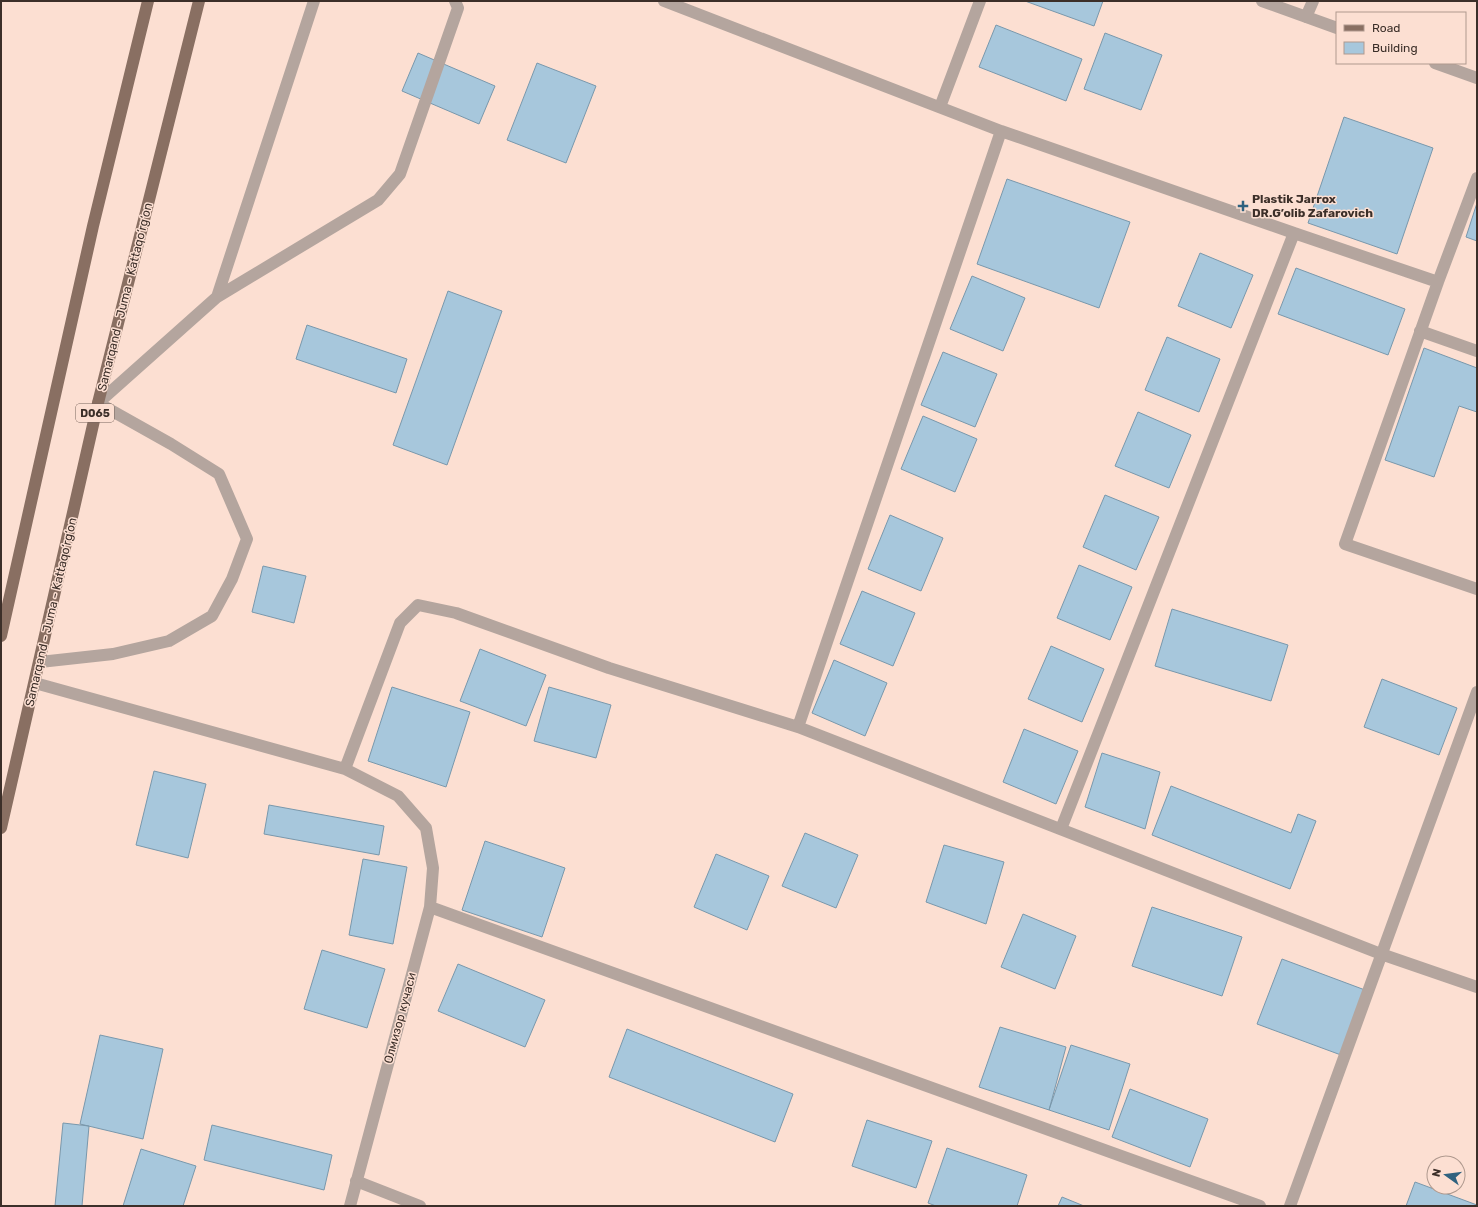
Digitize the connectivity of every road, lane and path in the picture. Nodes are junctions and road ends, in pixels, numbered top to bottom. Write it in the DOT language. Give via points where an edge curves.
graph roads {
  1 [pos="148,1"];
  2 [pos="199,1"];
  3 [pos="314,1"];
  4 [pos="455,1"];
  5 [pos="664,1"];
  6 [pos="980,1"];
  7 [pos="1262,1"];
  8 [pos="1313,1"];
  9 [pos="1306,17"];
  10 [pos="1336,28"];
  11 [pos="1438,64"];
  12 [pos="1477,78"];
  13 [pos="940,107"];
  14 [pos="1001,131"];
  15 [pos="1477,178"];
  16 [pos="1294,233"];
  17 [pos="1438,282"];
  18 [pos="217,296"];
  19 [pos="1420,331"];
  20 [pos="1477,351"];
  21 [pos="98,403"];
  22 [pos="1477,589"];
  23 [pos="1,636"];
  24 [pos="40,662"];
  25 [pos="35,684"];
  26 [pos="1477,692"];
  27 [pos="798,727"];
  28 [pos="345,769"];
  29 [pos="5,794"];
  30 [pos="1,828"];
  31 [pos="1061,829"];
  32 [pos="430,907"];
  33 [pos="1381,954"];
  34 [pos="1477,987"];
  35 [pos="356,1181"];
  36 [pos="350,1206"];
  37 [pos="420,1206"];
  38 [pos="1260,1206"];
  39 [pos="1290,1206"];
  1 -- 23 [label="main road" via="91,234"];
  2 -- 21 [label="main road, Samarqand - Juma - Kattaqo‘rg‘on / D065"];
  3 -- 18 [label="street"];
  4 -- 18 [label="street" via="458,8 400,174 378,200"];
  5 -- 13 [label="street"];
  6 -- 13 [label="street"];
  7 -- 9 [label="street"];
  8 -- 9 [label="street"];
  9 -- 10 [label="street"];
  11 -- 12 [label="street"];
  13 -- 14 [label="street"];
  14 -- 16 [label="street"];
  14 -- 27 [label="street"];
  15 -- 17 [label="street"];
  16 -- 17 [label="street"];
  16 -- 31 [label="street"];
  17 -- 19 [label="street"];
  18 -- 21 [label="street"];
  19 -- 20 [label="street"];
  19 -- 22 [label="street" via="1345,544"];
  21 -- 24 [label="main road, Samarqand - Juma - Kattaqo‘rg‘on / D065"];
  21 -- 24 [label="street" via="219,474 247,539 232,579 212,616 169,641 113,654"];
  24 -- 25 [label="main road, Samarqand - Juma - Kattaqo‘rg‘on / D065"];
  25 -- 28 [label="street"];
  25 -- 29 [label="main road, Samarqand - Juma - Kattaqo‘rg‘on / D065"];
  26 -- 33 [label="street"];
  27 -- 28 [label="street" via="609,668 456,613 418,605 400,623"];
  27 -- 31 [label="street"];
  28 -- 32 [label="street, Олмизор кучаси" via="398,796 426,828 433,868"];
  29 -- 30 [label="main road, Samarqand - Juma - Kattaqo‘rg‘on / D065"];
  31 -- 33 [label="street"];
  32 -- 35 [label="street, Олмизор кучаси"];
  32 -- 38 [label="street"];
  33 -- 34 [label="street"];
  33 -- 39 [label="street"];
  35 -- 36 [label="street, Олмизор кучаси"];
  35 -- 37 [label="street"];
}
